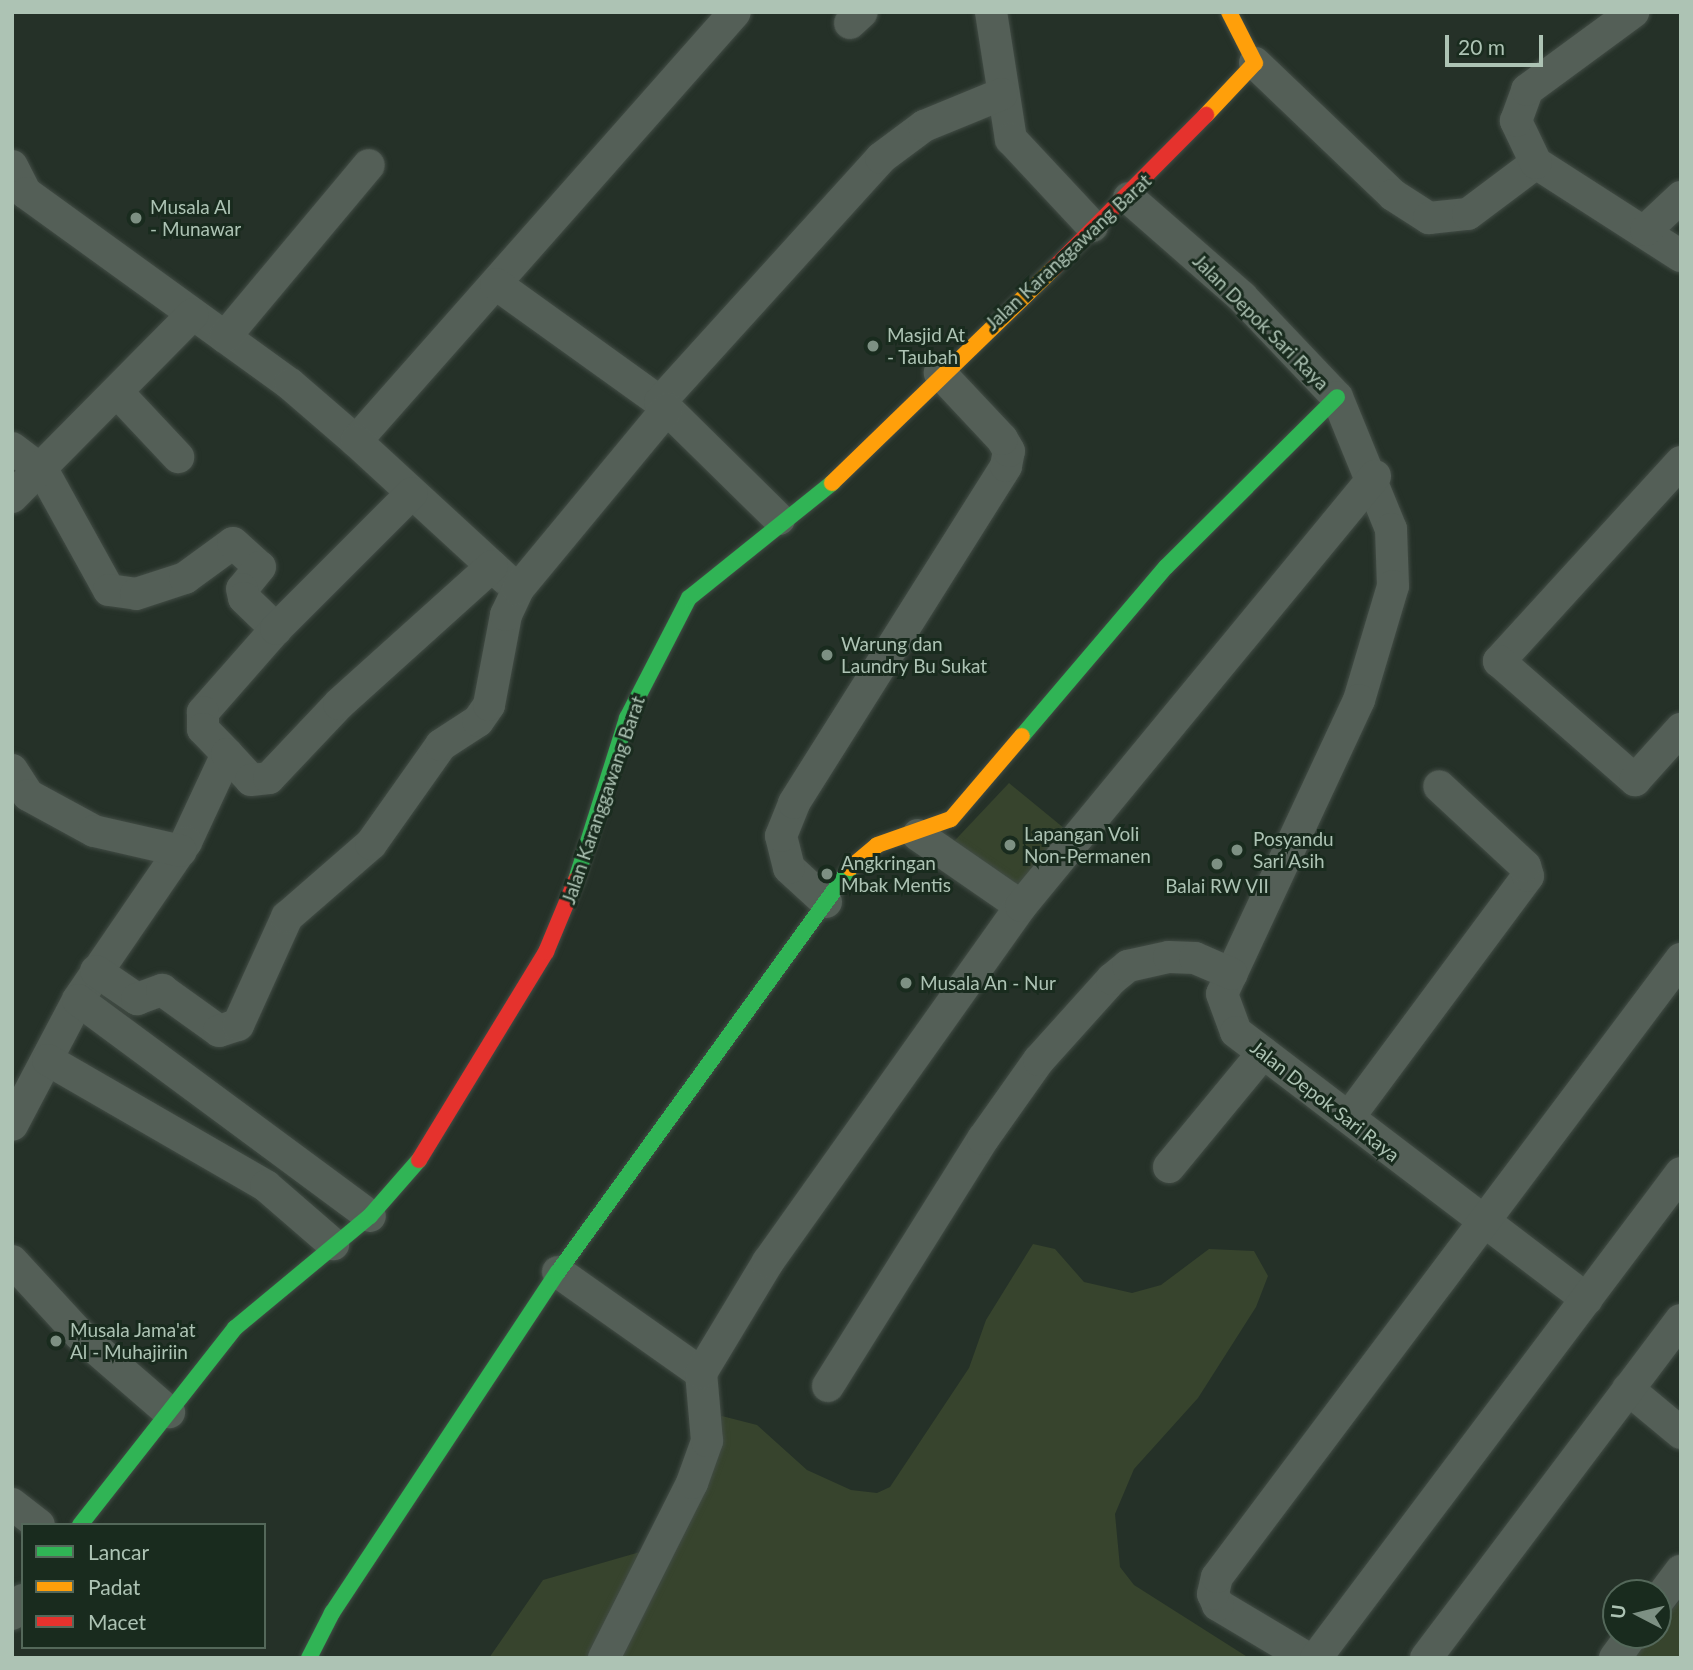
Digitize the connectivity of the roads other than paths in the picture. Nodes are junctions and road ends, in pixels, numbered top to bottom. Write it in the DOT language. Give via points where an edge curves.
graph roads {
  1 [pos="735,12"];
  2 [pos="991,12"];
  3 [pos="1229,12"];
  4 [pos="1633,12"];
  5 [pos="1255,63"];
  6 [pos="1002,94"];
  7 [pos="1536,163"];
  8 [pos="369,166"];
  9 [pos="17,186"];
  10 [pos="1681,197"];
  11 [pos="1129,198"];
  12 [pos="1092,226"];
  13 [pos="1646,230"];
  14 [pos="1681,256"];
  15 [pos="496,284"];
  16 [pos="193,314"];
  17 [pos="225,337"];
  18 [pos="940,373"];
  19 [pos="118,393"];
  20 [pos="1337,397"];
  21 [pos="664,405"];
  22 [pos="356,441"];
  23 [pos="12,448"];
  24 [pos="178,457"];
  25 [pos="1681,462"];
  26 [pos="43,471"];
  27 [pos="1375,476"];
  28 [pos="412,493"];
  29 [pos="12,497"];
  30 [pos="779,519"];
  31 [pos="492,566"];
  32 [pos="518,589"];
  33 [pos="276,629"];
  34 [pos="1681,729"];
  35 [pos="227,754"];
  36 [pos="12,770"];
  37 [pos="1439,786"];
  38 [pos="918,835"];
  39 [pos="181,851"];
  40 [pos="826,902"];
  41 [pos="1021,906"];
  42 [pos="1681,959"];
  43 [pos="96,971"];
  44 [pos="1232,974"];
  45 [pos="78,1000"];
  46 [pos="1263,1053"];
  47 [pos="48,1060"];
  48 [pos="1349,1117"];
  49 [pos="12,1125"];
  50 [pos="1169,1167"];
  51 [pos="1681,1173"];
  52 [pos="370,1216"];
  53 [pos="1480,1223"];
  54 [pos="333,1244"];
  55 [pos="12,1261"];
  56 [pos="558,1272"];
  57 [pos="1587,1298"];
  58 [pos="1681,1320"];
  59 [pos="701,1373"];
  60 [pos="828,1386"];
  61 [pos="1628,1389"];
  62 [pos="169,1412"];
  63 [pos="1681,1433"];
  64 [pos="12,1504"];
  65 [pos="36,1523"];
  66 [pos="82,1523"];
  67 [pos="309,1658"];
  68 [pos="604,1658"];
  69 [pos="1307,1658"];
  70 [pos="1316,1658"];
  71 [pos="1426,1658"];
  1 -- 15 [label="street"];
  2 -- 6 [label="street"];
  3 -- 5 [label="street"];
  4 -- 7 [label="street" via="1527,90 1516,121"];
  5 -- 7 [label="street" via="1393,195 1429,218 1468,214"];
  5 -- 11 [label="street, Jalan Karanggawang Barat"];
  6 -- 12 [label="street" via="1011,139"];
  6 -- 21 [label="street" via="924,126 881,158"];
  7 -- 13 [label="street"];
  8 -- 17 [label="street"];
  9 -- 16 [label="street"];
  10 -- 13 [label="street"];
  11 -- 12 [label="street, Jalan Karanggawang Barat"];
  11 -- 20 [label="street, Jalan Depok Sari Raya" via="1242,297"];
  12 -- 18 [label="street, Jalan Karanggawang Barat"];
  13 -- 14 [label="street"];
  15 -- 21 [label="street"];
  15 -- 22 [label="street"];
  16 -- 17 [label="street"];
  16 -- 19 [label="street"];
  17 -- 22 [label="street"];
  18 -- 30 [label="street, Jalan Karanggawang Barat" via="846,472"];
  18 -- 40 [label="street" via="1002,439 1009,451 1006,466 826,746 782,836 789,868"];
  19 -- 24 [label="street"];
  19 -- 26 [label="street"];
  20 -- 27 [label="street, Jalan Depok Sari Raya"];
  20 -- 38 [label="street" via="1166,566 951,819"];
  21 -- 30 [label="street"];
  21 -- 32 [label="street"];
  22 -- 28 [label="street"];
  23 -- 26 [label="street"];
  25 -- 34 [label="street" via="1499,661 1635,780"];
  26 -- 29 [label="street"];
  26 -- 33 [label="street" via="109,590 136,593 185,578 233,543 260,568 242,589 244,598"];
  27 -- 41 [label="street"];
  27 -- 44 [label="street, Jalan Depok Sari Raya" via="1391,529 1392,586 1359,700"];
  28 -- 31 [label="street"];
  28 -- 33 [label="street"];
  30 -- 52 [label="street, Jalan Karanggawang Barat" via="689,598 627,718 570,898 546,952 417,1163"];
  31 -- 32 [label="street"];
  31 -- 35 [label="street" via="339,704 270,778 251,780"];
  32 -- 43 [label="street" via="506,615 489,705 464,732 441,745 371,844 286,917 238,1025 219,1031 162,990 137,999"];
  33 -- 35 [label="street" via="201,717"];
  35 -- 39 [label="street"];
  36 -- 39 [label="street" via="28,795 94,831"];
  37 -- 48 [label="street" via="1525,866 1528,876"];
  38 -- 40 [label="street" via="894,838 862,855"];
  38 -- 41 [label="street"];
  39 -- 43 [label="street"];
  40 -- 56 [label="street"];
  41 -- 59 [label="street" via="768,1262"];
  42 -- 53 [label="street"];
  43 -- 45 [label="street"];
  44 -- 46 [label="street, Jalan Depok Sari Raya" via="1222,995 1236,1032"];
  44 -- 60 [label="street" via="1195,958 1169,957 1128,966 1112,979 1039,1060 983,1139"];
  45 -- 47 [label="street"];
  45 -- 52 [label="street"];
  46 -- 48 [label="street, Jalan Depok Sari Raya"];
  46 -- 50 [label="street"];
  47 -- 49 [label="street"];
  47 -- 54 [label="street" via="266,1186"];
  48 -- 53 [label="street, Jalan Depok Sari Raya"];
  51 -- 57 [label="street"];
  52 -- 54 [label="street, Jalan Karanggawang Barat"];
  53 -- 57 [label="street, Jalan Depok Sari Raya"];
  53 -- 69 [label="street" via="1213,1587 1218,1605"];
  54 -- 62 [label="street, Jalan Karanggawang Barat" via="235,1328"];
  55 -- 62 [label="street" via="80,1335"];
  56 -- 59 [label="street"];
  56 -- 67 [label="street" via="332,1613"];
  57 -- 70 [label="street"];
  58 -- 61 [label="street"];
  59 -- 68 [label="street" via="707,1441 692,1483"];
  61 -- 63 [label="street"];
  61 -- 71 [label="street"];
  62 -- 66 [label="street, Jalan Karanggawang Barat"];
  64 -- 65 [label="street"];
}
